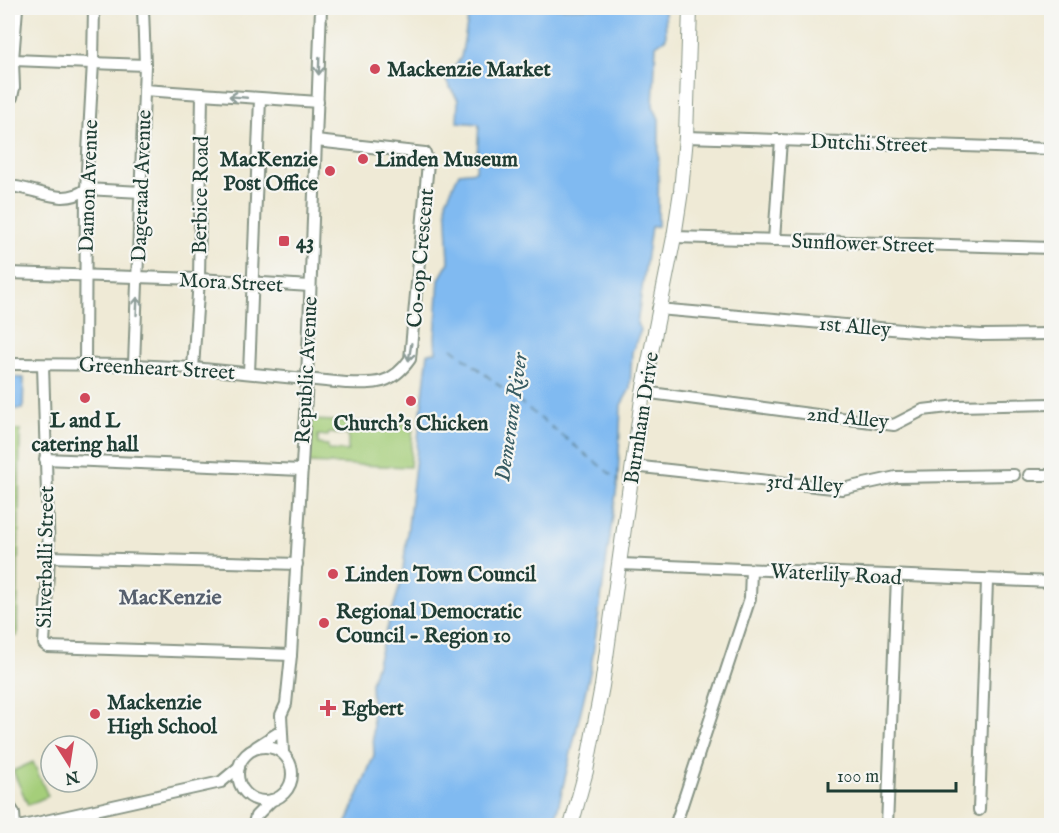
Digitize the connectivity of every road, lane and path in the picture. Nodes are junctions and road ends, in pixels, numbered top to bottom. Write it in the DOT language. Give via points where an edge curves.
graph roads {
  1 [pos="17,8"];
  2 [pos="94,8"];
  3 [pos="143,8"];
  4 [pos="321,8"];
  5 [pos="690,8"];
  6 [pos="1050,8"];
  7 [pos="1052,20"];
  8 [pos="13,60"];
  9 [pos="93,62"];
  10 [pos="145,65"];
  11 [pos="144,90"];
  12 [pos="202,94"];
  13 [pos="260,99"];
  14 [pos="318,102"];
  15 [pos="8,103"];
  16 [pos="686,137"];
  17 [pos="781,140"];
  18 [pos="316,141"];
  19 [pos="1052,149"];
  20 [pos="8,186"];
  21 [pos="86,189"];
  22 [pos="141,192"];
  23 [pos="674,237"];
  24 [pos="774,240"];
  25 [pos="1052,248"];
  26 [pos="8,273"];
  27 [pos="85,276"];
  28 [pos="139,279"];
  29 [pos="199,279"];
  30 [pos="253,282"];
  31 [pos="310,286"];
  32 [pos="658,309"];
  33 [pos="1052,334"];
  34 [pos="8,364"];
  35 [pos="85,364"];
  36 [pos="43,365"];
  37 [pos="134,365"];
  38 [pos="193,368"];
  39 [pos="249,373"];
  40 [pos="307,379"];
  41 [pos="643,392"];
  42 [pos="1052,404"];
  43 [pos="45,459"];
  44 [pos="633,466"];
  45 [pos="302,470"];
  46 [pos="1014,475"];
  47 [pos="1029,475"];
  48 [pos="1052,475"];
  49 [pos="49,557"];
  50 [pos="297,564"];
  51 [pos="621,564"];
  52 [pos="752,570"];
  53 [pos="897,577"];
  54 [pos="987,580"];
  55 [pos="1052,582"];
  56 [pos="291,655"];
  57 [pos="281,731"];
  58 [pos="252,750"];
  59 [pos="283,752"];
  60 [pos="239,767"];
  61 [pos="221,782"];
  62 [pos="246,793"];
  63 [pos="272,800"];
  64 [pos="8,804"];
  65 [pos="979,810"];
  66 [pos="254,821"];
  67 [pos="15,825"];
  68 [pos="23,825"];
  69 [pos="571,825"];
  70 [pos="675,825"];
  71 [pos="887,825"];
  1 -- 8 [label="street"];
  2 -- 9 [label="street, Damon Avenue"];
  3 -- 10 [label="street, Dageraad Avenue"];
  4 -- 14 [label="street, Republic Avenue, one-way"];
  5 -- 16 [label="street, Burnham Drive"];
  6 -- 7 [label="street"];
  8 -- 9 [label="street"];
  8 -- 15 [label="street" via="14,88"];
  9 -- 10 [label="street"];
  9 -- 21 [label="street, Damon Avenue"];
  10 -- 11 [label="street, Dageraad Avenue"];
  11 -- 12 [label="street"];
  11 -- 22 [label="street, Dageraad Avenue"];
  13 -- 12 [label="street, one-way"];
  12 -- 29 [label="street, Berbice Road"];
  13 -- 14 [label="street"];
  13 -- 30 [label="street"];
  14 -- 18 [label="street, Republic Avenue"];
  16 -- 17 [label="street, Dutchi Street"];
  16 -- 23 [label="street, Burnham Drive"];
  17 -- 19 [label="street, Dutchi Street"];
  17 -- 24 [label="street"];
  18 -- 31 [label="street, Republic Avenue"];
  18 -- 40 [label="street, Co-op Crescent, one-way" via="425,153 429,163 410,359 401,372 387,381 367,384"];
  20 -- 21 [label="street" via="67,198"];
  21 -- 22 [label="street"];
  21 -- 27 [label="street, Damon Avenue"];
  22 -- 28 [label="street, Dageraad Avenue"];
  23 -- 24 [label="street, Sunflower Street"];
  23 -- 32 [label="street, Burnham Drive"];
  24 -- 25 [label="street, Sunflower Street"];
  26 -- 27 [label="street, Mora Street"];
  27 -- 28 [label="street, Mora Street"];
  27 -- 35 [label="street, Damon Avenue"];
  28 -- 29 [label="street, Mora Street"];
  37 -- 28 [label="street, Dageraad Avenue, one-way"];
  29 -- 30 [label="street, Mora Street"];
  29 -- 38 [label="street, Berbice Road"];
  30 -- 31 [label="street, Mora Street"];
  30 -- 39 [label="street"];
  31 -- 40 [label="street, Republic Avenue"];
  32 -- 33 [label="street, 1st Alley" via="937,333"];
  32 -- 41 [label="street, Burnham Drive"];
  34 -- 36 [label="street, Greenheart Street"];
  35 -- 36 [label="street, Greenheart Street"];
  35 -- 37 [label="street, Greenheart Street"];
  36 -- 43 [label="street, Silverballi Street"];
  37 -- 38 [label="street, Greenheart Street"];
  38 -- 39 [label="street, Greenheart Street"];
  39 -- 40 [label="street, Greenheart Street"];
  40 -- 45 [label="street, Republic Avenue"];
  41 -- 42 [label="street, 2nd Alley" via="894,425 924,410"];
  41 -- 44 [label="street, Burnham Drive"];
  43 -- 45 [label="street"];
  43 -- 49 [label="street, Silverballi Street"];
  44 -- 46 [label="street, 3rd Alley" via="842,489 896,477"];
  44 -- 51 [label="street, Burnham Drive"];
  45 -- 50 [label="street, Republic Avenue"];
  47 -- 48 [label="street"];
  49 -- 50 [label="street"];
  49 -- 56 [label="street, Silverballi Street" via="43,635 48,647"];
  50 -- 56 [label="street, Republic Avenue"];
  51 -- 52 [label="street, Waterlily Road"];
  51 -- 69 [label="street, Burnham Drive" via="602,687"];
  52 -- 53 [label="street, Waterlily Road"];
  52 -- 70 [label="street" via="750,598"];
  53 -- 54 [label="street, Waterlily Road"];
  53 -- 71 [label="street"];
  54 -- 55 [label="street, Waterlily Road"];
  54 -- 65 [label="street"];
  56 -- 57 [label="street, Republic Avenue"];
  57 -- 58 [label="street"];
  57 -- 59 [label="street, Republic Avenue"];
  58 -- 59 [label="street" via="262,746"];
  58 -- 60 [label="street"];
  59 -- 63 [label="street" via="293,769 292,779 288,789"];
  60 -- 61 [label="street"];
  60 -- 62 [label="street" via="239,783"];
  61 -- 62 [label="street"];
  61 -- 68 [label="street"];
  62 -- 63 [label="street" via="256,800"];
  62 -- 66 [label="street"];
  63 -- 66 [label="street"];
  64 -- 67 [label="street"];
}
